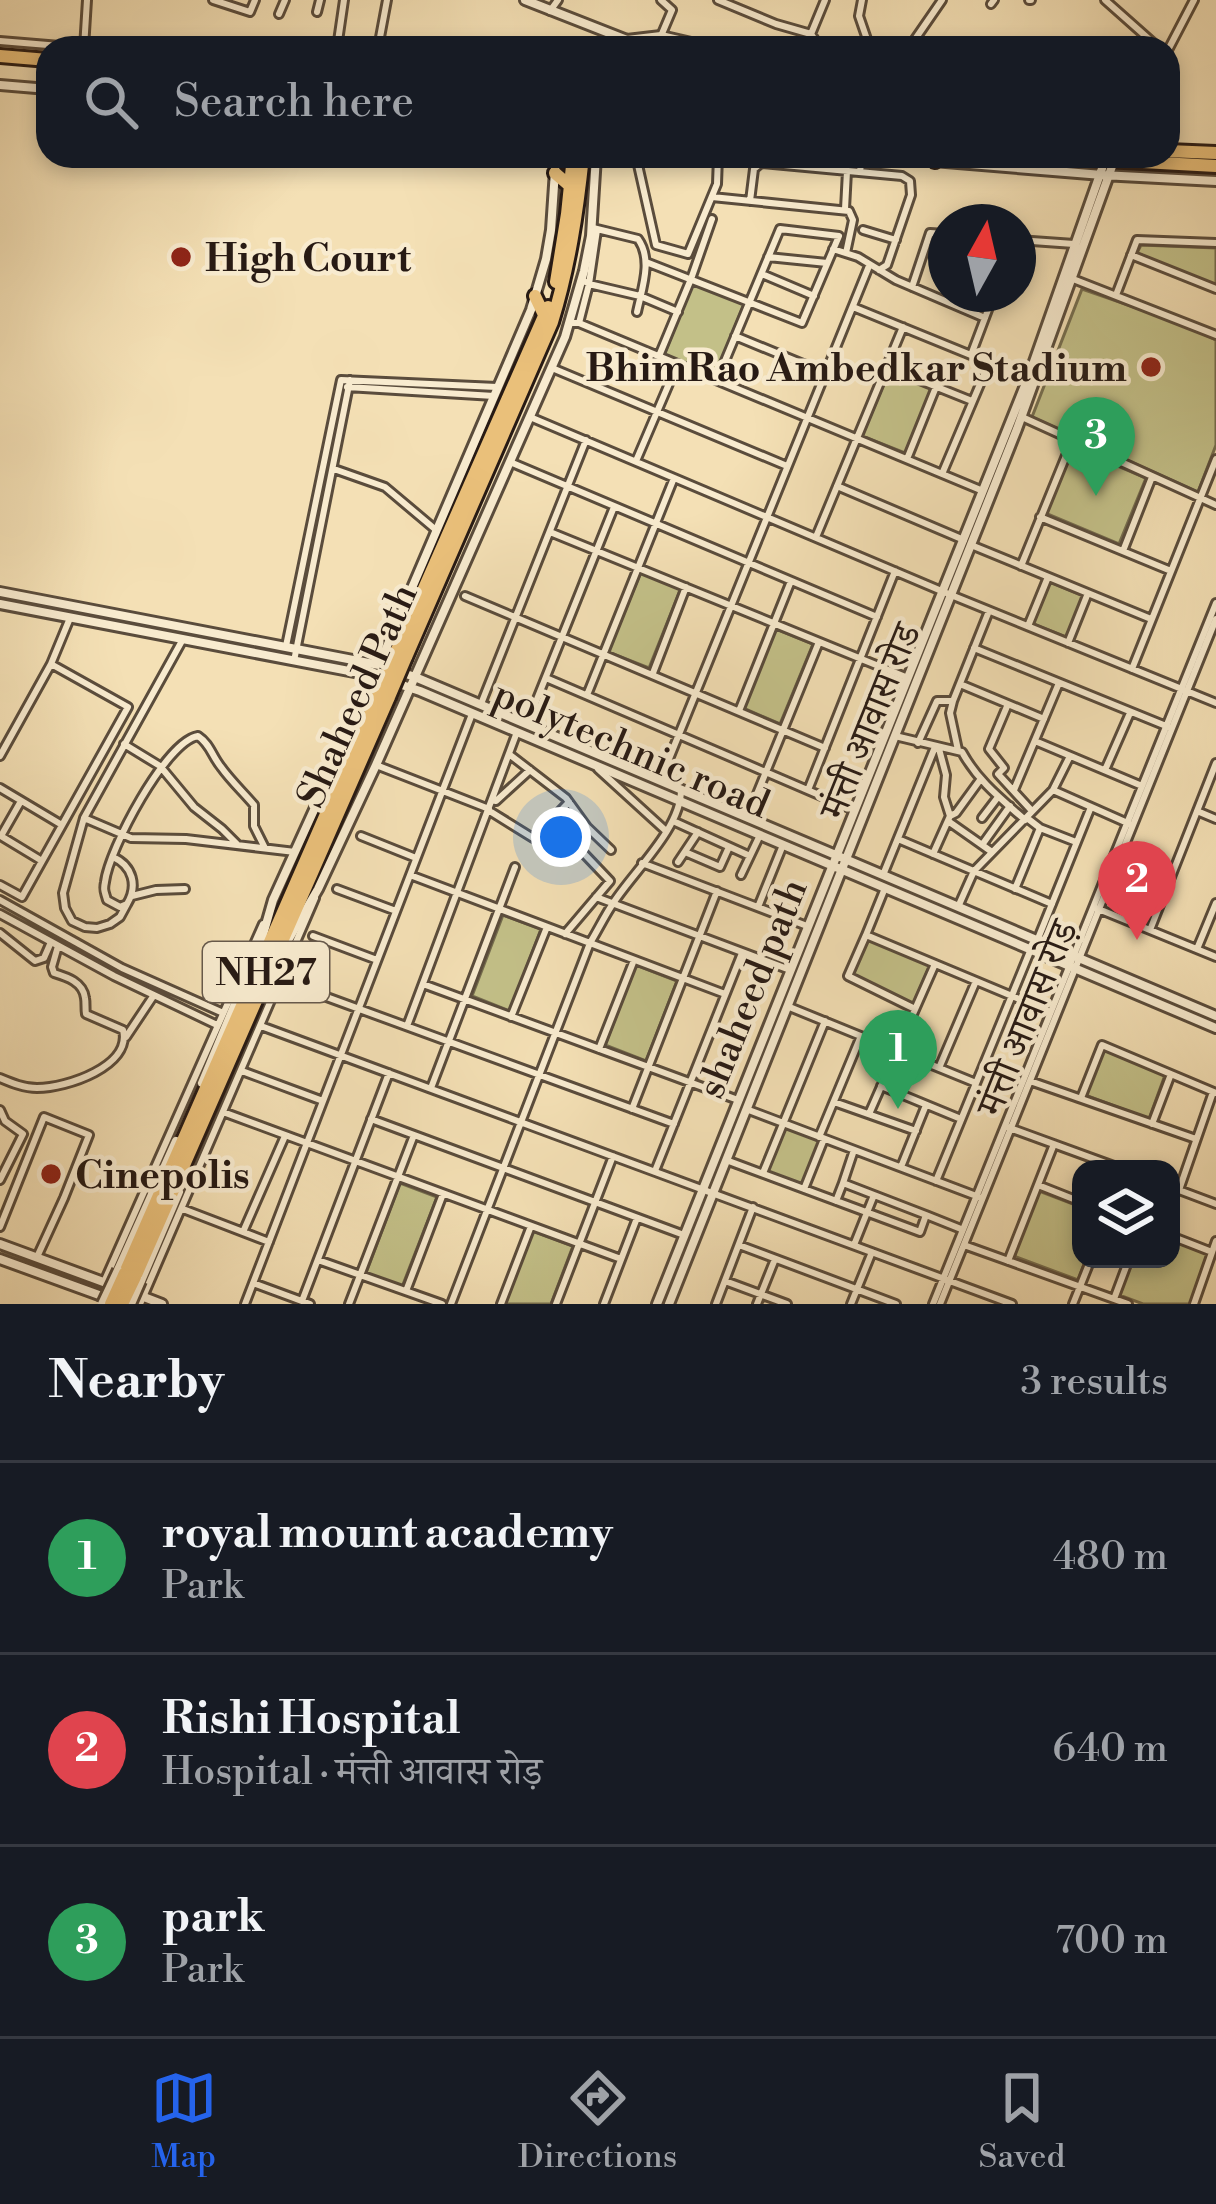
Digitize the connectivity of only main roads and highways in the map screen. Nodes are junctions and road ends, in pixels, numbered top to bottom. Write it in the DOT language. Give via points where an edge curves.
graph roads {
  1 [pos="0,49"];
  2 [pos="36,54"];
  3 [pos="1180,148"];
  4 [pos="1216,149"];
  5 [pos="1180,165"];
  6 [pos="1216,166"];
  7 [pos="571,168"];
  8 [pos="582,168"];
  9 [pos="555,173"];
  10 [pos="570,186"];
  11 [pos="535,296"];
  12 [pos="545,318"];
  13 [pos="401,654"];
  14 [pos="384,695"];
  15 [pos="143,1246"];
  16 [pos="130,1275"];
  17 [pos="106,1304"];
  18 [pos="125,1304"];
  1 -- 2 [label="highway"];
  3 -- 4 [label="highway"];
  5 -- 6 [label="highway"];
  7 -- 10 [label="highway, Shaheed Path / NH27"];
  8 -- 13 [label="highway, Shaheed Path / NH27" via="552,322"];
  9 -- 10 [label="highway"];
  10 -- 12 [label="highway, Shaheed Path / NH27"];
  11 -- 12 [label="highway"];
  12 -- 13 [label="highway, Shaheed Path / NH27"];
  13 -- 14 [label="highway, Shaheed Path / NH27, bridge"];
  14 -- 15 [label="highway, Shaheed Path / NH27" via="256,1004"];
  14 -- 15 [label="highway, Shaheed Path / NH27" via="256,962"];
  15 -- 16 [label="highway, NH27"];
  16 -- 17 [label="highway, NH27, bridge"];
  16 -- 18 [label="highway, NH27, bridge"];
}
